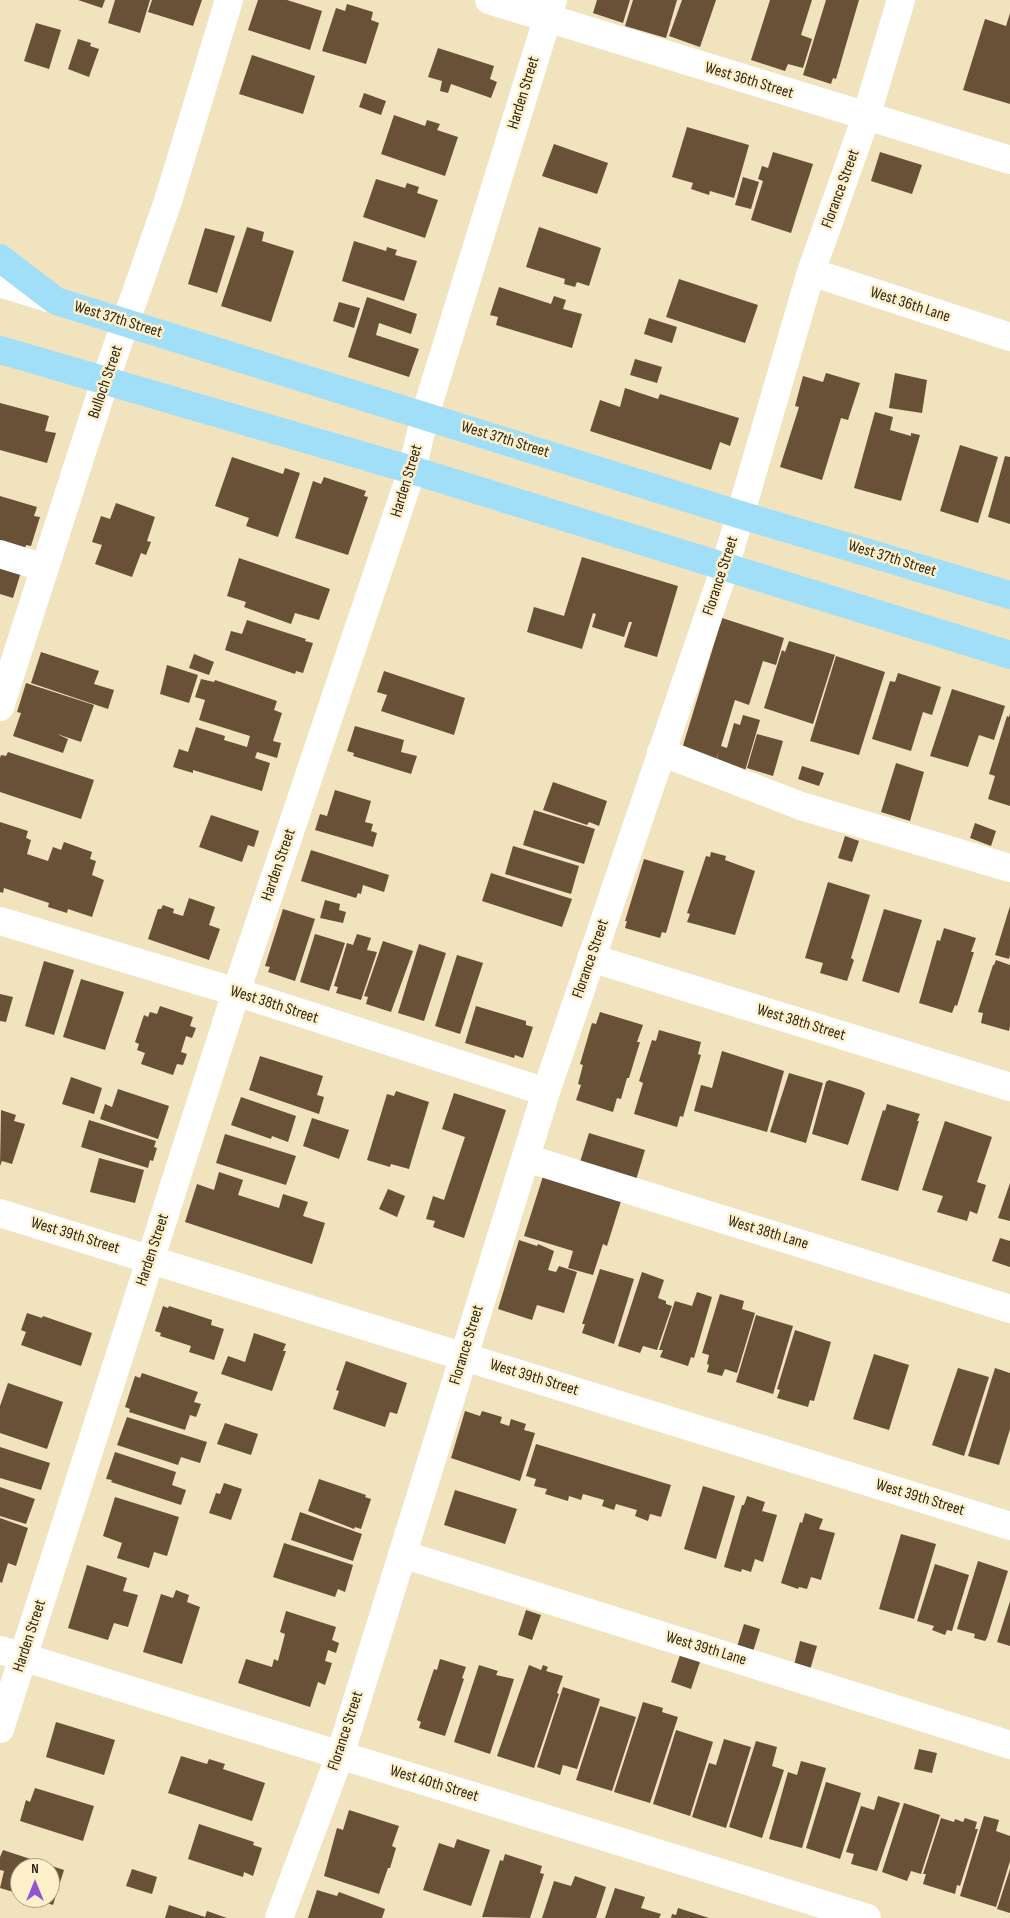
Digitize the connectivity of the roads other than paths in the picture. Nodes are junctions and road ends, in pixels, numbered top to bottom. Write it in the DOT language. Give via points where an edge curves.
graph roads {
  1 [pos="230,0"];
  2 [pos="488,0"];
  3 [pos="901,0"];
  4 [pos="550,9"];
  5 [pos="866,117"];
  6 [pos="1010,160"];
  7 [pos="0,258"];
  8 [pos="811,272"];
  9 [pos="0,283"];
  10 [pos="56,301"];
  11 [pos="126,322"];
  12 [pos="1010,338"];
  13 [pos="0,350"];
  14 [pos="105,381"];
  15 [pos="425,416"];
  16 [pos="412,470"];
  17 [pos="741,515"];
  18 [pos="0,554"];
  19 [pos="725,567"];
  20 [pos="45,568"];
  21 [pos="1010,595"];
  22 [pos="1010,655"];
  23 [pos="0,707"];
  24 [pos="661,752"];
  25 [pos="1010,868"];
  26 [pos="0,921"];
  27 [pos="591,958"];
  28 [pos="236,992"];
  29 [pos="1010,1088"];
  30 [pos="546,1092"];
  31 [pos="526,1158"];
  32 [pos="0,1213"];
  33 [pos="150,1259"];
  34 [pos="1010,1309"];
  35 [pos="463,1356"];
  36 [pos="1010,1526"];
  37 [pos="402,1554"];
  38 [pos="12,1654"];
  39 [pos="0,1729"];
  40 [pos="1010,1745"];
  41 [pos="340,1755"];
  42 [pos="279,1918"];
  43 [pos="867,1918"];
  1 -- 11 [label="street, Bulloch Street" via="168,201"];
  2 -- 4 [label="street, West 36th Street"];
  3 -- 5 [label="street, Florance Street"];
  4 -- 5 [label="street, West 36th Street"];
  4 -- 15 [label="street, Harden Street"];
  5 -- 6 [label="street, West 36th Street"];
  5 -- 8 [label="street, Florance Street"];
  7 -- 10 [label="main road"];
  8 -- 12 [label="street, West 36th Lane"];
  8 -- 17 [label="street, Florance Street"];
  9 -- 10 [label="street, West 37th Street"];
  10 -- 11 [label="main road, West 37th Street"];
  11 -- 14 [label="street, Bulloch Street"];
  11 -- 15 [label="main road, West 37th Street"];
  13 -- 14 [label="main road"];
  14 -- 16 [label="main road"];
  14 -- 20 [label="street, Bulloch Street"];
  15 -- 16 [label="street, Harden Street"];
  15 -- 17 [label="main road, West 37th Street"];
  16 -- 19 [label="main road"];
  16 -- 28 [label="street, Harden Street"];
  17 -- 19 [label="street, Florance Street"];
  17 -- 21 [label="main road, West 37th Street"];
  18 -- 20 [label="street"];
  19 -- 22 [label="main road"];
  19 -- 24 [label="street, Florance Street"];
  20 -- 23 [label="street, Bulloch Street"];
  24 -- 25 [label="street" via="801,806"];
  24 -- 27 [label="street, Florance Street"];
  26 -- 28 [label="street, West 38th Street"];
  27 -- 29 [label="street, West 38th Street"];
  27 -- 30 [label="street, Florance Street"];
  28 -- 30 [label="street, West 38th Street"];
  28 -- 33 [label="street, Harden Street"];
  30 -- 31 [label="street, Florance Street"];
  31 -- 34 [label="street, West 38th Lane"];
  31 -- 35 [label="street, Florance Street"];
  32 -- 33 [label="street, West 39th Street"];
  33 -- 35 [label="street, West 39th Street"];
  33 -- 38 [label="street, Harden Street"];
  35 -- 36 [label="street, West 39th Street"];
  35 -- 37 [label="street, Florance Street"];
  37 -- 40 [label="street, West 39th Lane"];
  37 -- 41 [label="street, Florance Street"];
  38 -- 39 [label="street, Harden Street"];
  38 -- 41 [label="street, West 40th Street"];
  41 -- 42 [label="street, Florance Street"];
  41 -- 43 [label="street, West 40th Street"];
}
